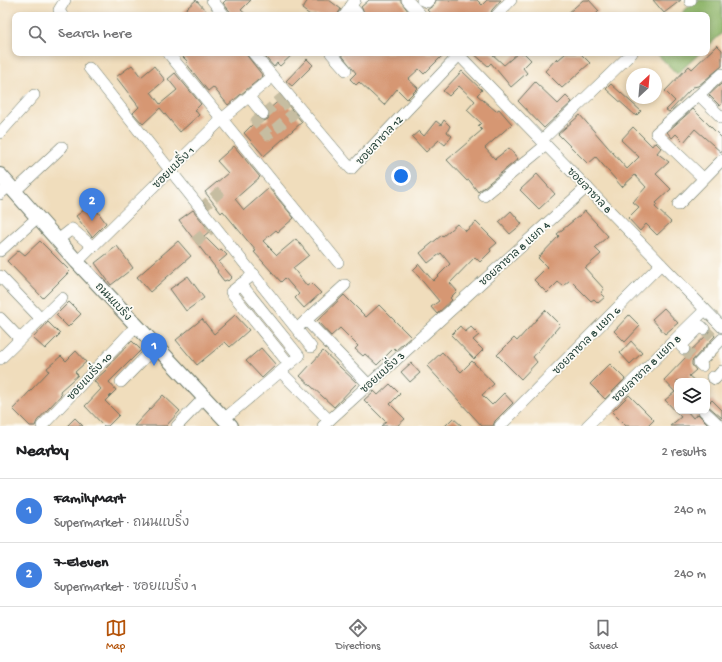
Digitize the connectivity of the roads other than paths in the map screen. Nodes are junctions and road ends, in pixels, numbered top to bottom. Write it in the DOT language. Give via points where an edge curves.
graph roads {
  1 [pos="65,0"];
  2 [pos="212,0"];
  3 [pos="407,0"];
  4 [pos="422,0"];
  5 [pos="429,0"];
  6 [pos="511,0"];
  7 [pos="60,12"];
  8 [pos="222,12"];
  9 [pos="418,12"];
  10 [pos="500,12"];
  11 [pos="171,56"];
  12 [pos="255,56"];
  13 [pos="334,56"];
  14 [pos="457,56"];
  15 [pos="461,56"];
  16 [pos="629,56"];
  17 [pos="89,68"];
  18 [pos="346,70"];
  19 [pos="722,74"];
  20 [pos="272,77"];
  21 [pos="34,95"];
  22 [pos="700,96"];
  23 [pos="249,97"];
  24 [pos="263,114"];
  25 [pos="223,118"];
  26 [pos="722,118"];
  27 [pos="0,133"];
  28 [pos="544,143"];
  29 [pos="62,147"];
  30 [pos="722,160"];
  31 [pos="169,171"];
  32 [pos="703,178"];
  33 [pos="6,187"];
  34 [pos="587,187"];
  35 [pos="484,196"];
  36 [pos="678,205"];
  37 [pos="38,217"];
  38 [pos="58,240"];
  39 [pos="93,247"];
  40 [pos="0,251"];
  41 [pos="77,262"];
  42 [pos="338,262"];
  43 [pos="661,264"];
  44 [pos="254,274"];
  45 [pos="0,276"];
  46 [pos="345,285"];
  47 [pos="62,298"];
  48 [pos="705,310"];
  49 [pos="0,318"];
  50 [pos="441,318"];
  51 [pos="41,319"];
  52 [pos="306,320"];
  53 [pos="721,323"];
  54 [pos="137,326"];
  55 [pos="297,328"];
  56 [pos="704,329"];
  57 [pos="20,339"];
  58 [pos="720,342"];
  59 [pos="156,346"];
  60 [pos="311,346"];
  61 [pos="684,349"];
  62 [pos="0,359"];
  63 [pos="702,366"];
  64 [pos="285,368"];
  65 [pos="121,382"];
  66 [pos="368,384"];
  67 [pos="204,398"];
  68 [pos="707,414"];
  69 [pos="227,423"];
  70 [pos="326,423"];
  71 [pos="42,426"];
  72 [pos="177,426"];
  73 [pos="500,426"];
  74 [pos="587,426"];
  75 [pos="720,426"];
  1 -- 7 [label="street"];
  2 -- 8 [label="street"];
  3 -- 9 [label="street"];
  4 -- 5 [label="street"];
  6 -- 10 [label="street"];
  11 -- 25 [label="street"];
  12 -- 20 [label="street, ซอยลาซาล 12"];
  13 -- 18 [label="street"];
  14 -- 20 [label="street, ซอยลาซาล 12" via="351,169"];
  15 -- 28 [label="street, ซอยลาซาล 8"];
  16 -- 28 [label="street"];
  17 -- 31 [label="street"];
  19 -- 22 [label="street"];
  20 -- 23 [label="street, ซอยแบริ่ง 1"];
  21 -- 27 [label="street"];
  22 -- 26 [label="street"];
  22 -- 32 [label="street" via="656,133"];
  23 -- 24 [label="street"];
  23 -- 25 [label="street, ซอยแบริ่ง 1"];
  25 -- 31 [label="street, ซอยแบริ่ง 1"];
  25 -- 42 [label="street"];
  28 -- 34 [label="street, ซอยลาซาล 8"];
  28 -- 35 [label="street"];
  29 -- 33 [label="street"];
  30 -- 32 [label="street"];
  31 -- 39 [label="street, ซอยแบริ่ง 1"];
  31 -- 44 [label="street"];
  32 -- 36 [label="street"];
  33 -- 37 [label="main road, ถนนแบริ่ง"];
  34 -- 43 [label="street, ซอยลาซาล 8"];
  34 -- 50 [label="street, ซอยลาซาล 8 แยก 4"];
  37 -- 38 [label="main road, ถนนแบริ่ง"];
  37 -- 40 [label="street"];
  38 -- 39 [label="street" via="72,229"];
  38 -- 41 [label="main road, ถนนแบริ่ง"];
  39 -- 41 [label="street, ซอยแบริ่ง 1"];
  41 -- 54 [label="main road, ถนนแบริ่ง"];
  43 -- 48 [label="street, ซอยลาซาล 8"];
  43 -- 73 [label="street, ซอยลาซาล 8 แยก 6"];
  44 -- 55 [label="street"];
  44 -- 64 [label="street" via="241,284 299,356"];
  45 -- 51 [label="street"];
  46 -- 52 [label="street"];
  47 -- 51 [label="street"];
  48 -- 53 [label="street, ซอยลาซาล 8"];
  48 -- 74 [label="street, ซอยลาซาล 8 แยก 8"];
  49 -- 57 [label="street"];
  50 -- 66 [label="street, ซอยแบริ่ง 3"];
  51 -- 57 [label="street"];
  52 -- 55 [label="street"];
  52 -- 66 [label="street"];
  54 -- 59 [label="main road, ถนนแบริ่ง"];
  54 -- 71 [label="street, ซอยแบริ่ง 10"];
  55 -- 60 [label="street"];
  56 -- 61 [label="street" via="701,326 681,346"];
  57 -- 62 [label="street"];
  58 -- 63 [label="street" via="698,363"];
  59 -- 65 [label="street"];
  59 -- 67 [label="main road, ถนนแบริ่ง"];
  64 -- 69 [label="street"];
  64 -- 70 [label="street"];
  66 -- 70 [label="street, ซอยแบริ่ง 3"];
  67 -- 69 [label="main road, ถนนแบริ่ง"];
  67 -- 72 [label="street"];
  68 -- 75 [label="street"];
}
